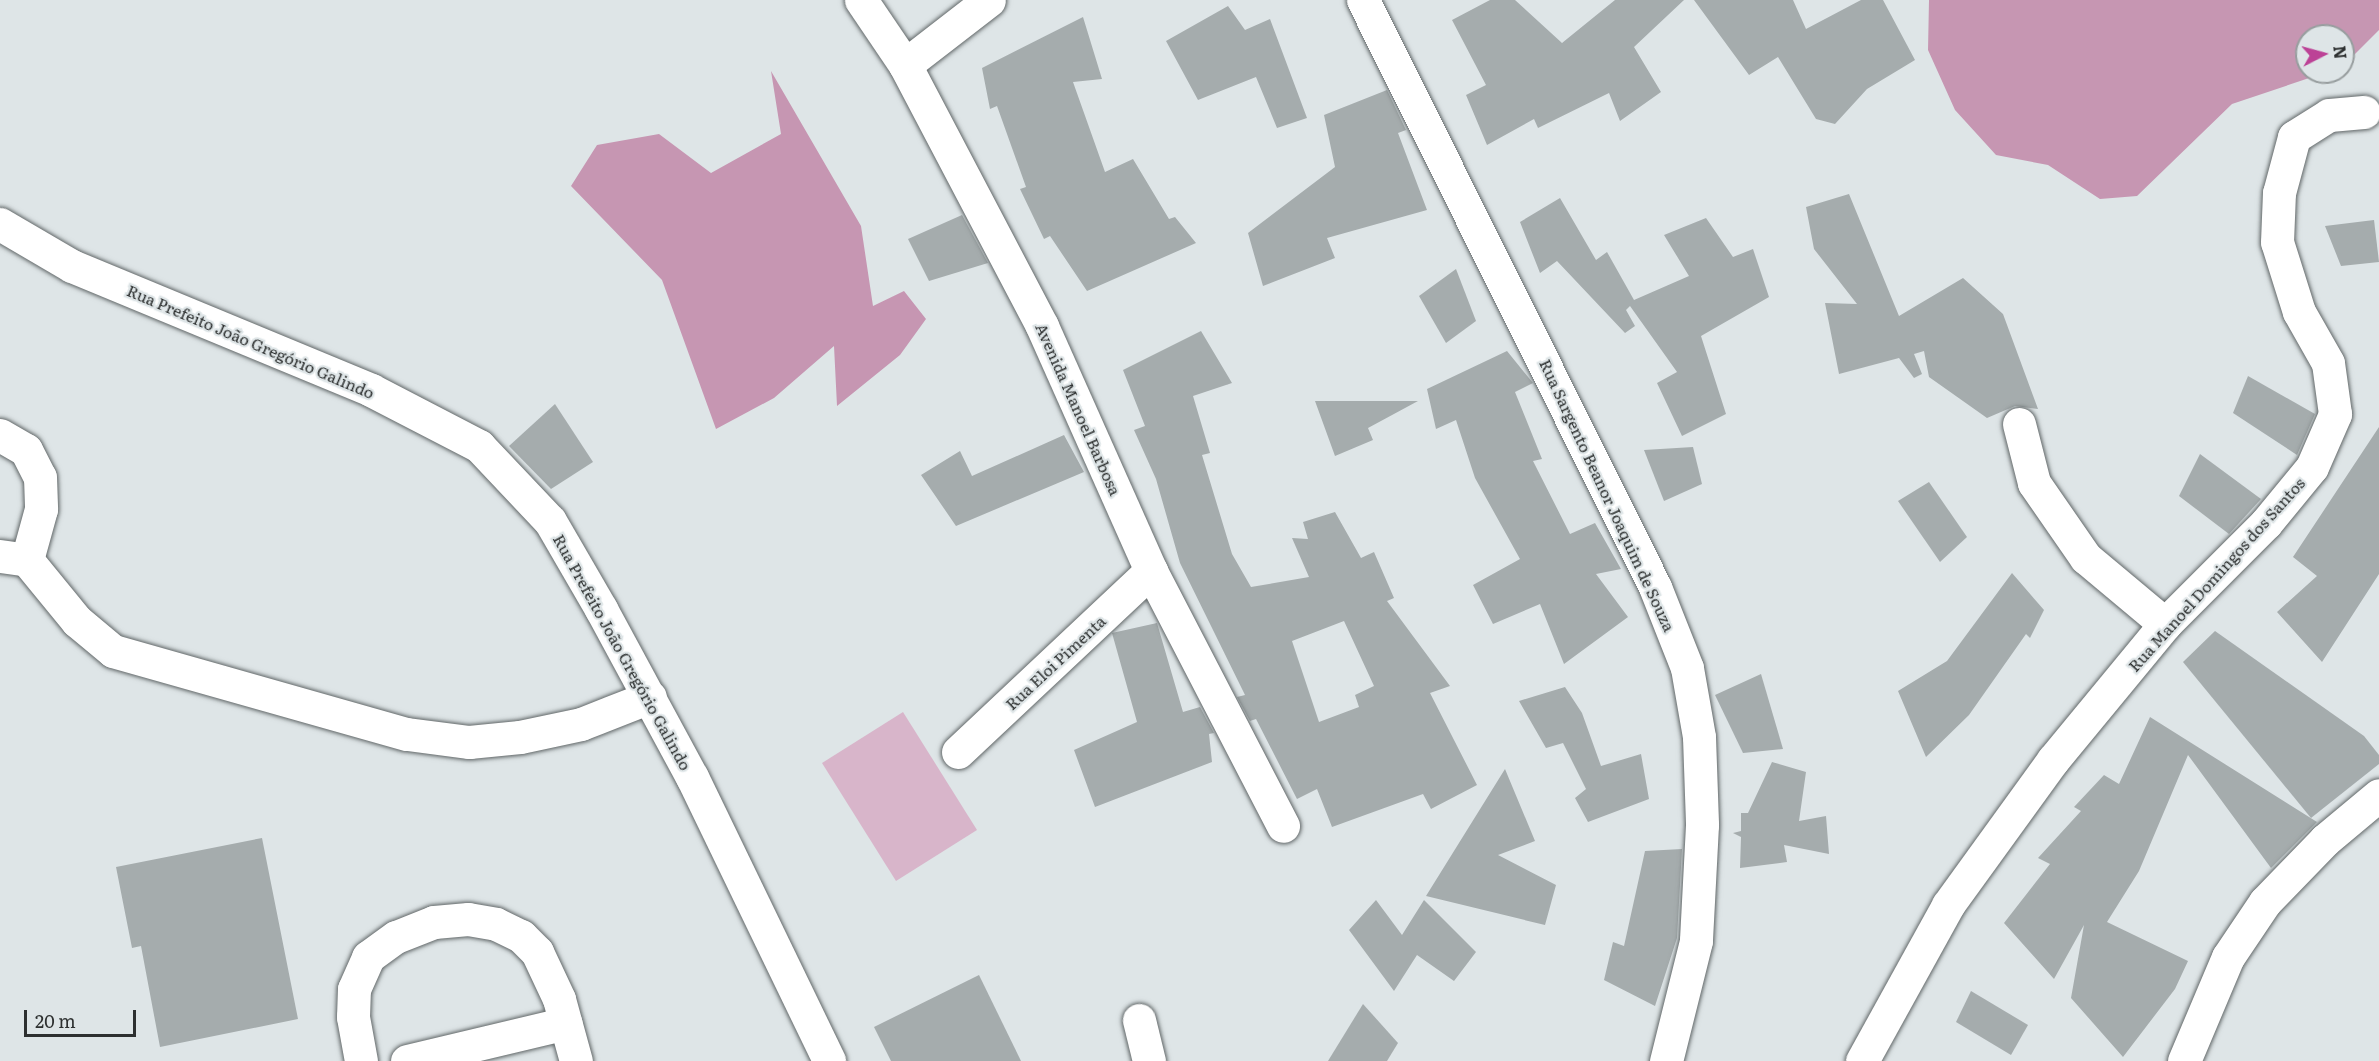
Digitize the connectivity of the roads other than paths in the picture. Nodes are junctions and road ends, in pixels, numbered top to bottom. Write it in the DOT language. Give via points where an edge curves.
graph roads {
  1 [pos="861,0"];
  2 [pos="989,0"];
  3 [pos="1363,0"];
  4 [pos="905,65"];
  5 [pos="2364,112"];
  6 [pos="0,224"];
  7 [pos="2019,424"];
  8 [pos="0,435"];
  9 [pos="13,558"];
  10 [pos="1151,571"];
  11 [pos="2165,624"];
  12 [pos="650,697"];
  13 [pos="958,752"];
  14 [pos="2379,795"];
  15 [pos="1283,826"];
  16 [pos="1139,1020"];
  17 [pos="566,1023"];
  18 [pos="361,1061"];
  19 [pos="407,1061"];
  20 [pos="576,1061"];
  21 [pos="829,1061"];
  22 [pos="1149,1061"];
  23 [pos="1666,1061"];
  24 [pos="1862,1061"];
  25 [pos="2184,1061"];
  1 -- 4 [label="street, Avenida Manoel Barbosa"];
  2 -- 4 [label="street"];
  3 -- 23 [label="street, Rua Sargento Beanor Joaquim de Souza" via="1645,567 1687,668 1699,737 1696,941"];
  4 -- 10 [label="street, Avenida Manoel Barbosa" via="1042,326"];
  5 -- 11 [label="street, Rua Manoel Domingos dos Santos" via="2329,115 2294,137 2279,193 2277,242 2299,312 2328,363 2335,414 2312,467 2266,523"];
  6 -- 12 [label="street, Rua Prefeito João Gregório Galindo" via="72,266 371,390 479,446 550,521"];
  7 -- 11 [label="street" via="2034,483 2086,558"];
  8 -- 9 [label="street" via="26,450 40,477 41,508"];
  9 -- 12 [label="street" via="112,651 407,734 469,742 520,737 581,724"];
  10 -- 13 [label="street, Rua Eloi Pimenta"];
  10 -- 15 [label="street, Avenida Manoel Barbosa"];
  11 -- 24 [label="street, Rua Manoel Domingos dos Santos" via="2053,760 1948,905"];
  12 -- 21 [label="street, Rua Prefeito João Gregório Galindo"];
  14 -- 25 [label="street" via="2325,840 2265,902 2228,957"];
  16 -- 22 [label="street"];
  17 -- 18 [label="street" via="551,978 521,936 496,924 468,919 434,922 396,937 360,971 353,1017"];
  17 -- 19 [label="street"];
  17 -- 20 [label="street"];
}
